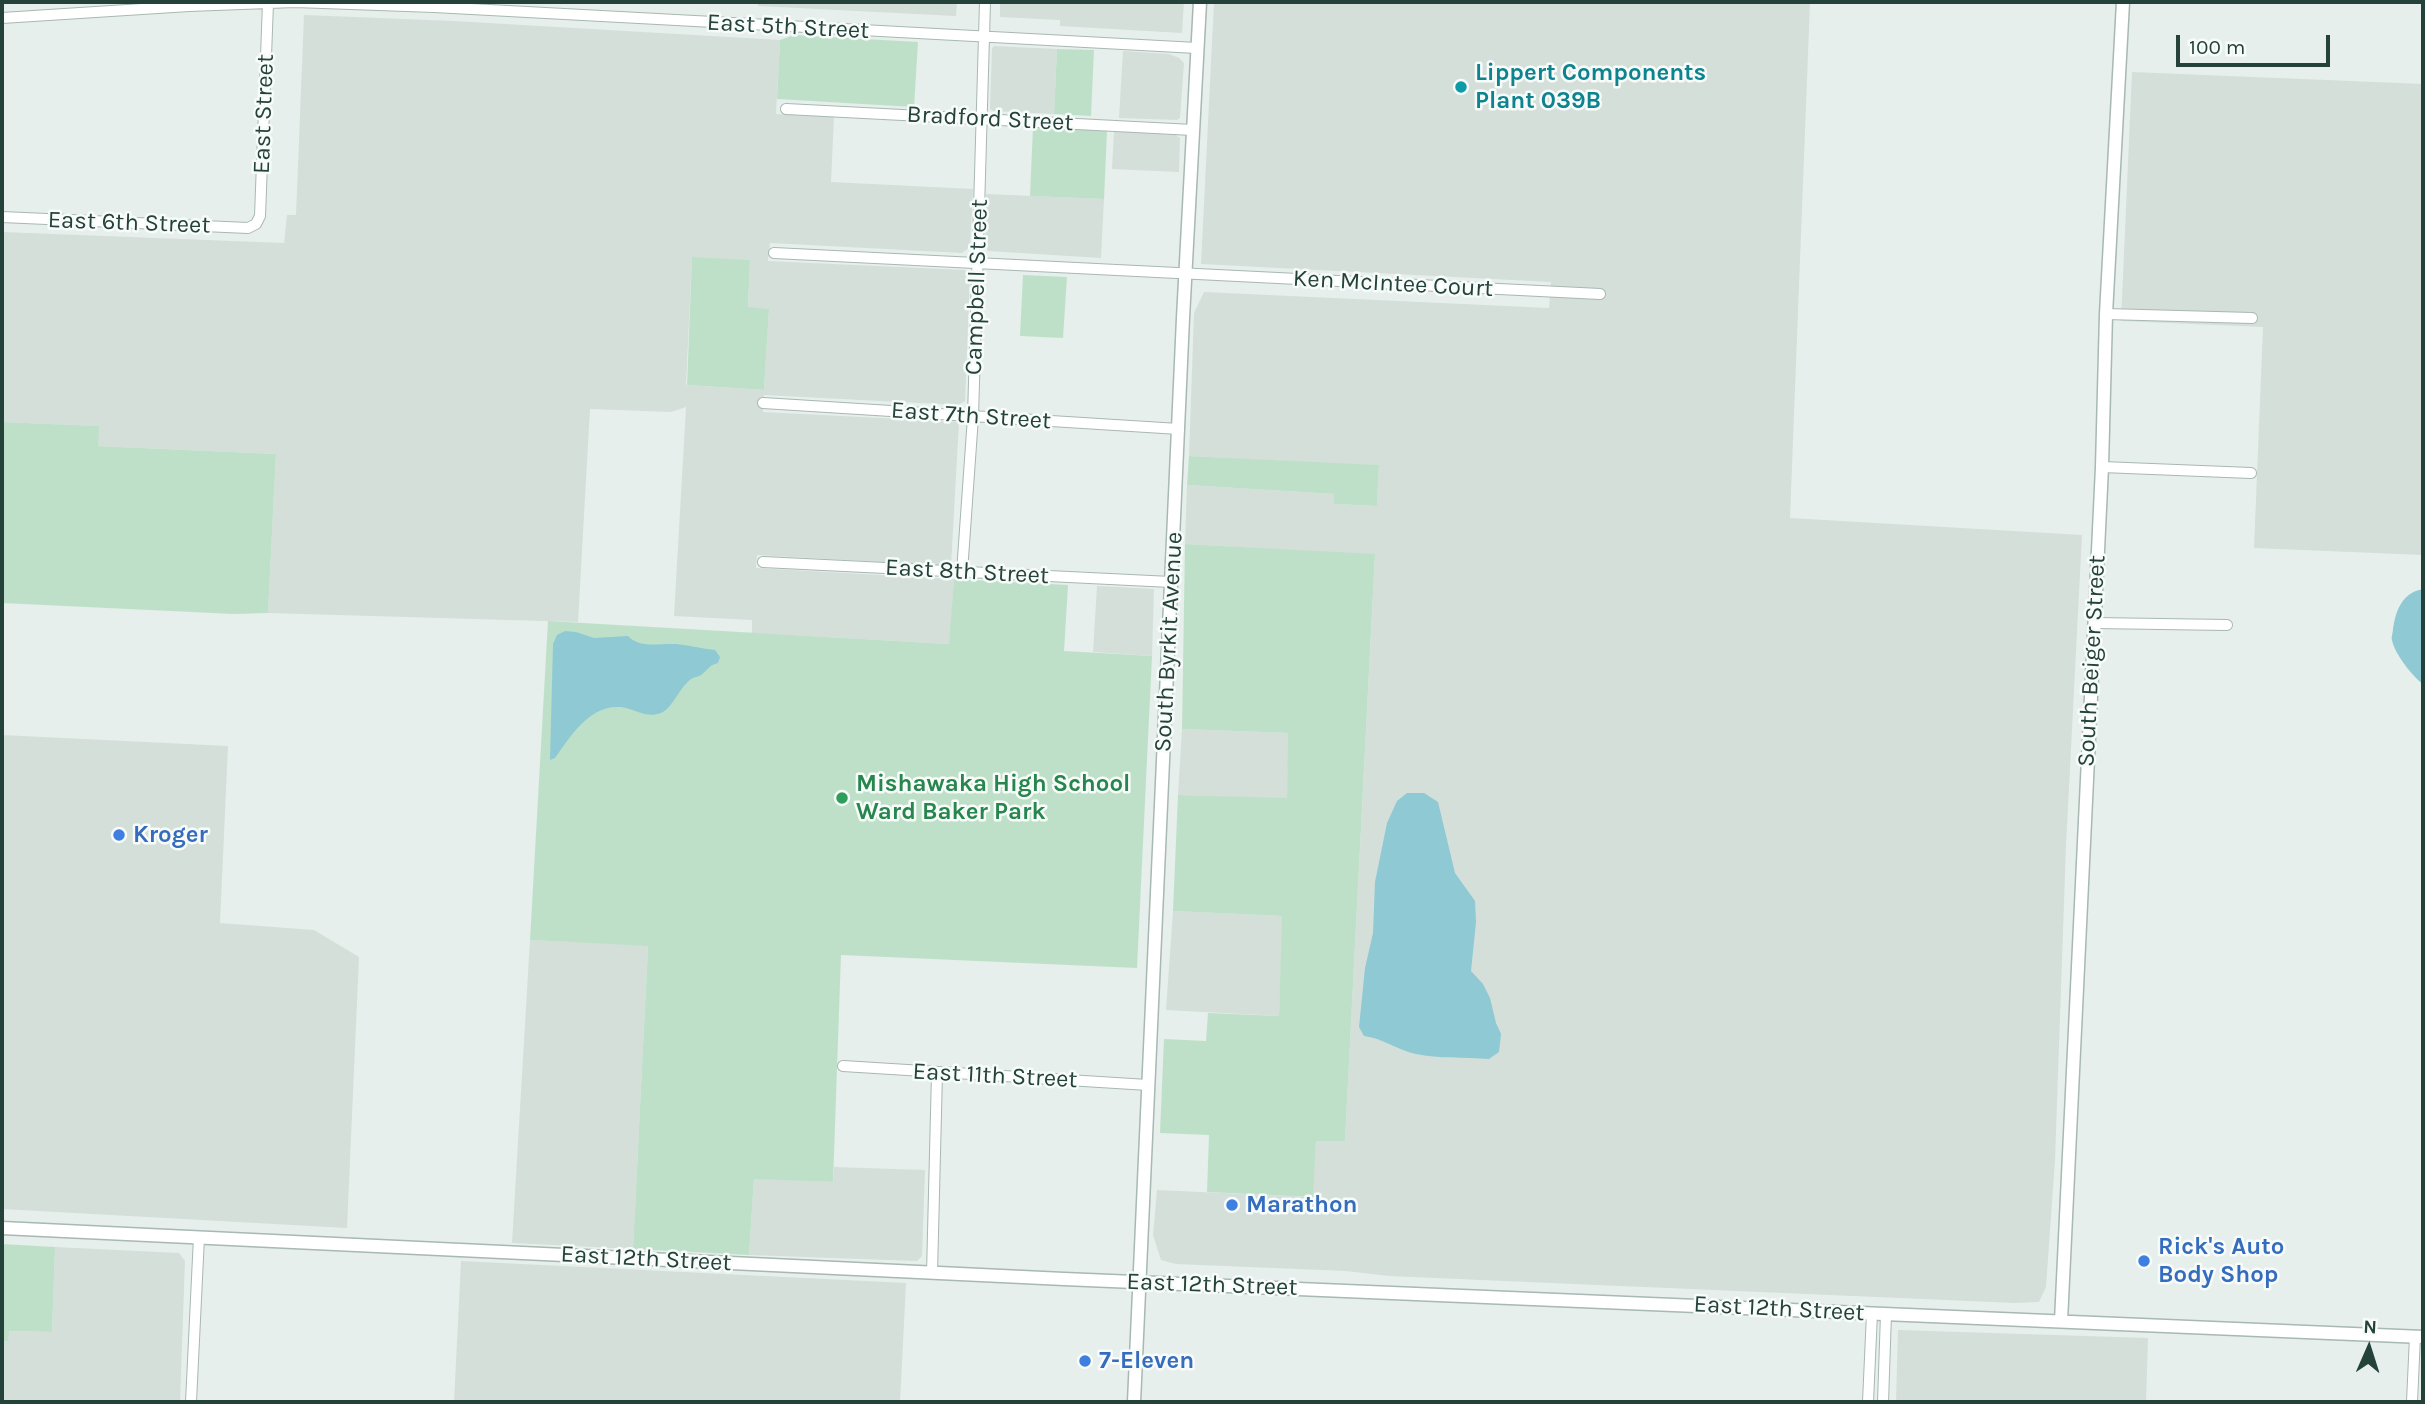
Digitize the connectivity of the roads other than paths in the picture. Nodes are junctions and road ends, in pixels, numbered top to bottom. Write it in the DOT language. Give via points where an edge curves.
graph roads {
  1 [pos="985,2"];
  2 [pos="1200,2"];
  3 [pos="2123,2"];
  4 [pos="268,3"];
  5 [pos="2,18"];
  6 [pos="984,37"];
  7 [pos="1197,48"];
  8 [pos="786,109"];
  9 [pos="983,119"];
  10 [pos="1193,130"];
  11 [pos="2,217"];
  12 [pos="256,224"];
  13 [pos="774,253"];
  14 [pos="978,262"];
  15 [pos="1186,274"];
  16 [pos="1600,294"];
  17 [pos="2106,314"];
  18 [pos="2252,318"];
  19 [pos="763,403"];
  20 [pos="973,416"];
  21 [pos="1179,429"];
  22 [pos="2102,467"];
  23 [pos="2251,472"];
  24 [pos="763,562"];
  25 [pos="962,572"];
  26 [pos="1171,582"];
  27 [pos="2094,623"];
  28 [pos="2227,625"];
  29 [pos="843,1066"];
  30 [pos="937,1073"];
  31 [pos="1148,1085"];
  32 [pos="2,1228"];
  33 [pos="199,1237"];
  34 [pos="932,1273"];
  35 [pos="1139,1282"];
  36 [pos="1872,1313"];
  37 [pos="1886,1314"];
  38 [pos="2061,1321"];
  39 [pos="2419,1337"];
  40 [pos="191,1402"];
  41 [pos="1134,1402"];
  42 [pos="1868,1402"];
  43 [pos="1883,1402"];
  44 [pos="2412,1402"];
  1 -- 6 [label="street, Campbell Street"];
  2 -- 7 [label="street, South Byrkit Avenue"];
  3 -- 17 [label="street, South Beiger Street"];
  4 -- 5 [label="street, East 5th Street"];
  4 -- 6 [label="street, East 5th Street"];
  4 -- 12 [label="street, East Street" via="260,216"];
  6 -- 7 [label="street, East 5th Street"];
  6 -- 9 [label="street, Campbell Street"];
  7 -- 10 [label="street, South Byrkit Avenue"];
  8 -- 9 [label="street, Bradford Street"];
  9 -- 10 [label="street, Bradford Street"];
  9 -- 14 [label="street, Campbell Street"];
  10 -- 15 [label="street, South Byrkit Avenue"];
  11 -- 12 [label="street, East 6th Street" via="248,228"];
  13 -- 14 [label="street"];
  14 -- 15 [label="street"];
  14 -- 20 [label="street, Campbell Street"];
  15 -- 16 [label="street, Ken McIntee Court"];
  15 -- 21 [label="street, South Byrkit Avenue"];
  17 -- 18 [label="street"];
  17 -- 22 [label="street, South Beiger Street"];
  19 -- 20 [label="street, East 7th Street"];
  20 -- 21 [label="street, East 7th Street"];
  20 -- 25 [label="street, Campbell Street"];
  21 -- 26 [label="street, South Byrkit Avenue"];
  22 -- 23 [label="street"];
  22 -- 27 [label="street, South Beiger Street"];
  24 -- 25 [label="street, East 8th Street"];
  25 -- 26 [label="street, East 8th Street"];
  26 -- 31 [label="street, South Byrkit Avenue"];
  27 -- 28 [label="street"];
  27 -- 38 [label="street, South Beiger Street"];
  29 -- 30 [label="street, East 11th Street"];
  30 -- 31 [label="street, East 11th Street"];
  30 -- 34 [label="street"];
  31 -- 35 [label="street, South Byrkit Avenue"];
  32 -- 33 [label="street, East 12th Street"];
  33 -- 34 [label="street, East 12th Street"];
  33 -- 40 [label="street"];
  34 -- 35 [label="street, East 12th Street"];
  35 -- 36 [label="street, East 12th Street"];
  35 -- 41 [label="street, South Byrkit Avenue"];
  36 -- 37 [label="street, East 12th Street"];
  36 -- 42 [label="street"];
  37 -- 38 [label="street, East 12th Street"];
  37 -- 43 [label="street"];
  38 -- 39 [label="street, East 12th Street"];
  39 -- 44 [label="street"];
}
